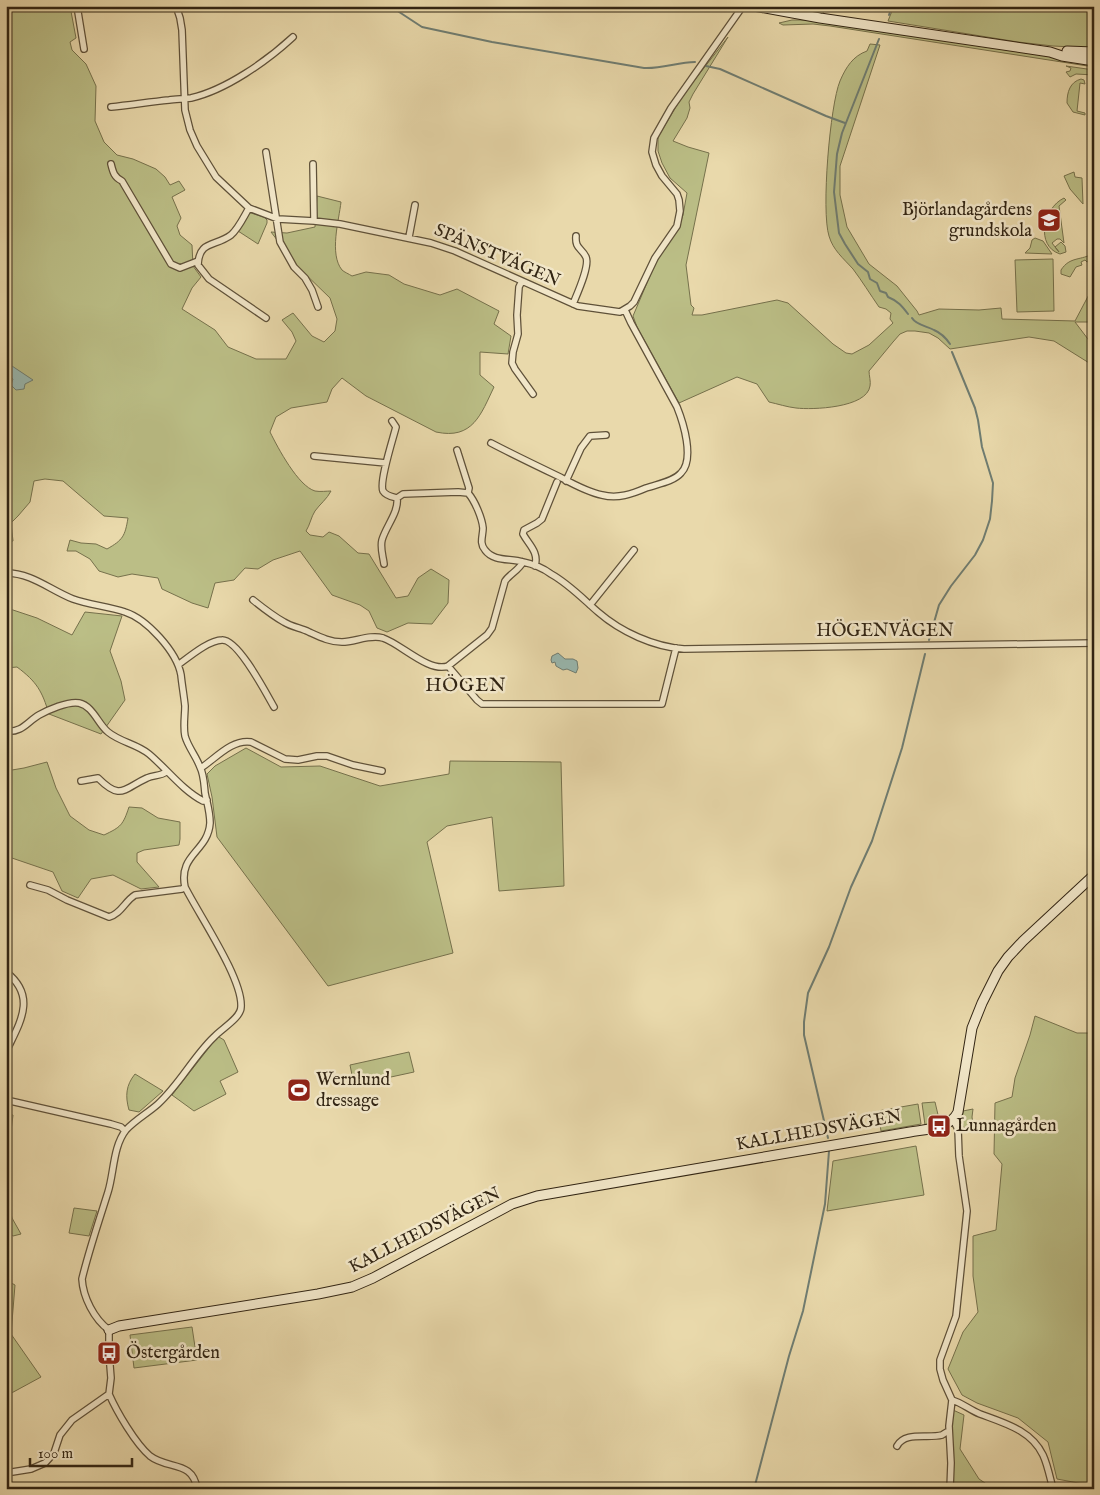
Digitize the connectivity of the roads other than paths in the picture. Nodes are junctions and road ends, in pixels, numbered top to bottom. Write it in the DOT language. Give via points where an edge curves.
graph roads {
  1 [pos="77,6"];
  2 [pos="176,6"];
  3 [pos="743,6"];
  4 [pos="754,6"];
  5 [pos="293,37"];
  6 [pos="84,49"];
  7 [pos="1050,52"];
  8 [pos="1094,52"];
  9 [pos="1094,60"];
  10 [pos="185,99"];
  11 [pos="111,107"];
  12 [pos="266,152"];
  13 [pos="111,164"];
  14 [pos="313,164"];
  15 [pos="415,205"];
  16 [pos="249,208"];
  17 [pos="278,219"];
  18 [pos="314,221"];
  19 [pos="576,236"];
  20 [pos="409,237"];
  21 [pos="198,260"];
  22 [pos="522,280"];
  23 [pos="574,304"];
  24 [pos="318,308"];
  25 [pos="625,310"];
  26 [pos="266,318"];
  27 [pos="533,394"];
  28 [pos="392,420"];
  29 [pos="606,435"];
  30 [pos="491,443"];
  31 [pos="457,450"];
  32 [pos="314,456"];
  33 [pos="386,462"];
  34 [pos="566,481"];
  35 [pos="557,482"];
  36 [pos="468,494"];
  37 [pos="397,498"];
  38 [pos="634,550"];
  39 [pos="524,562"];
  40 [pos="384,564"];
  41 [pos="535,566"];
  42 [pos="6,573"];
  43 [pos="253,600"];
  44 [pos="590,605"];
  45 [pos="1094,643"];
  46 [pos="676,648"];
  47 [pos="178,665"];
  48 [pos="448,666"];
  49 [pos="274,707"];
  50 [pos="6,731"];
  51 [pos="201,768"];
  52 [pos="382,771"];
  53 [pos="166,772"];
  54 [pos="81,781"];
  55 [pos="207,800"];
  56 [pos="1094,875"];
  57 [pos="30,885"];
  58 [pos="185,887"];
  59 [pos="6,972"];
  60 [pos="6,1052"];
  61 [pos="6,1100"];
  62 [pos="953,1120"];
  63 [pos="125,1131"];
  64 [pos="109,1330"];
  65 [pos="109,1394"];
  66 [pos="952,1400"];
  67 [pos="949,1431"];
  68 [pos="897,1446"];
  69 [pos="6,1473"];
  70 [pos="197,1489"];
  71 [pos="950,1489"];
  72 [pos="1053,1489"];
  1 -- 6 [label="street"];
  2 -- 10 [label="street, SPÄNSTVÄGEN" via="182,30"];
  3 -- 25 [label="street" via="671,108 654,138 653,157 662,176 677,194 679,220 655,258 634,302"];
  4 -- 7 [label="street"];
  5 -- 10 [label="street" via="267,59 228,82"];
  7 -- 8 [label="street"];
  7 -- 9 [label="street"];
  10 -- 11 [label="street"];
  10 -- 16 [label="street, SPÄNSTVÄGEN" via="190,130 208,165"];
  12 -- 17 [label="street"];
  13 -- 21 [label="street" via="114,175 122,182 171,264 180,268"];
  14 -- 18 [label="street"];
  15 -- 20 [label="street, SPÄNSTVÄGEN"];
  16 -- 17 [label="street, SPÄNSTVÄGEN"];
  16 -- 21 [label="street" via="234,231 201,250"];
  17 -- 18 [label="street, SPÄNSTVÄGEN"];
  17 -- 24 [label="street" via="278,232 286,253 312,290"];
  18 -- 20 [label="street, SPÄNSTVÄGEN"];
  19 -- 23 [label="street, SPÄNSTVÄGEN" via="575,244 586,258 587,265"];
  20 -- 22 [label="street, SPÄNSTVÄGEN" via="455,251"];
  21 -- 26 [label="street" via="198,265 209,278"];
  22 -- 23 [label="street, SPÄNSTVÄGEN"];
  22 -- 27 [label="street" via="512,363"];
  23 -- 25 [label="street, SPÄNSTVÄGEN" via="620,312"];
  25 -- 34 [label="street" via="679,412 687,445 686,466 677,477 623,496 602,495"];
  28 -- 33 [label="street" via="396,427"];
  29 -- 34 [label="street" via="590,436 584,442"];
  30 -- 34 [label="street"];
  31 -- 36 [label="street, HÖGENVÄGEN"];
  32 -- 33 [label="street"];
  33 -- 37 [label="street" via="382,490"];
  35 -- 41 [label="street" via="542,518 524,530 523,534 536,557"];
  36 -- 37 [label="street" via="403,494"];
  36 -- 39 [label="street, HÖGENVÄGEN" via="481,521 484,549 490,556"];
  37 -- 40 [label="street" via="398,505 382,539"];
  38 -- 44 [label="street"];
  39 -- 41 [label="street, HÖGENVÄGEN"];
  39 -- 48 [label="street" via="505,581 492,628 487,635"];
  41 -- 44 [label="street, HÖGENVÄGEN" via="566,583"];
  42 -- 47 [label="street" via="31,577 79,601 127,612 161,640"];
  43 -- 48 [label="street" via="284,623 323,638 341,642 384,638 428,663"];
  44 -- 46 [label="street, HÖGENVÄGEN" via="613,624 638,637"];
  45 -- 46 [label="street, HÖGENVÄGEN"];
  46 -- 48 [label="street" via="662,704 482,704"];
  47 -- 49 [label="street" via="213,642 229,641 261,683"];
  47 -- 51 [label="street" via="184,698 185,737"];
  50 -- 53 [label="street" via="16,732 38,715 58,706 78,703 86,707 107,731 148,753"];
  51 -- 52 [label="street" via="231,746 245,741 285,759 327,756"];
  51 -- 55 [label="street"];
  53 -- 54 [label="street" via="120,792 108,788 98,778"];
  53 -- 55 [label="street" via="198,798"];
  55 -- 58 [label="street" via="209,831 187,862"];
  56 -- 62 [label="street" via="1023,941 998,971 972,1028 961,1099"];
  57 -- 58 [label="street" via="109,917 118,913 135,894"];
  58 -- 63 [label="street" via="235,980 241,1011 212,1038 158,1104"];
  59 -- 60 [label="street" via="22,990 24,1008"];
  61 -- 63 [label="street" via="111,1124"];
  62 -- 64 [label="street, KALLHEDSVÄGEN" via="924,1130 530,1198 505,1207 352,1287"];
  62 -- 66 [label="street" via="958,1130 967,1211 956,1316 940,1360 943,1380"];
  63 -- 64 [label="street" via="82,1279 82,1289 90,1305"];
  64 -- 65 [label="street"];
  65 -- 69 [label="street" via="72,1420 45,1463"];
  65 -- 70 [label="street" via="123,1421 149,1455 188,1470 196,1481"];
  66 -- 67 [label="street"];
  66 -- 72 [label="street" via="1027,1436 1044,1457"];
  67 -- 68 [label="street" via="907,1438"];
  67 -- 71 [label="street"];
}
